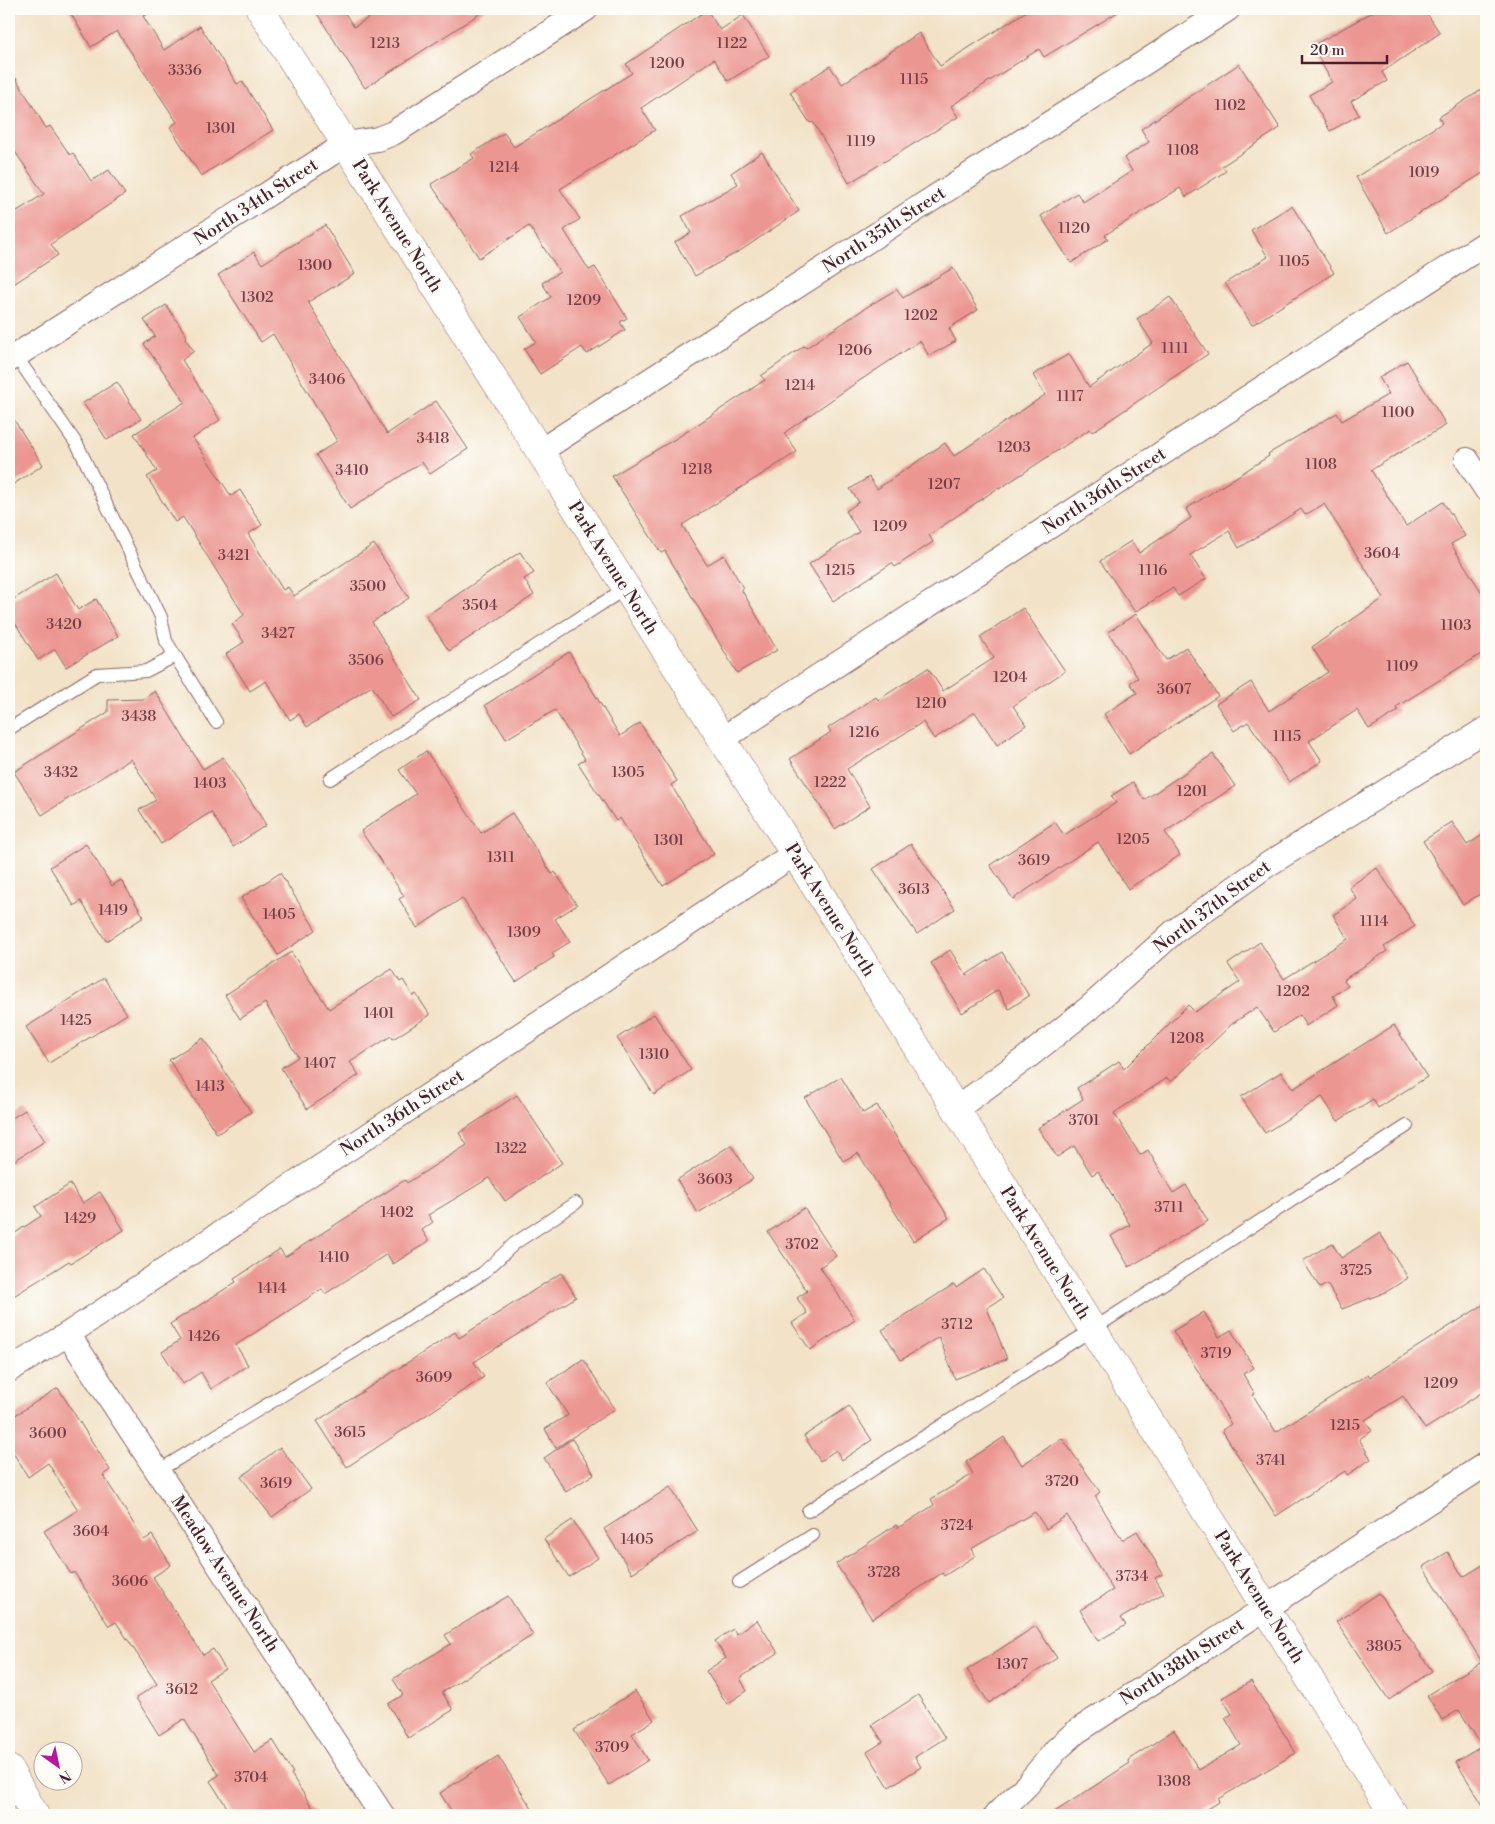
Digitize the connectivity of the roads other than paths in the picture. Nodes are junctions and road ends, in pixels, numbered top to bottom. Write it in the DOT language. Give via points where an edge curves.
graph roads {
  1 [pos="260,9"];
  2 [pos="586,9"];
  3 [pos="1228,9"];
  4 [pos="346,144"];
  5 [pos="1486,243"];
  6 [pos="12,358"];
  7 [pos="540,451"];
  8 [pos="1467,460"];
  9 [pos="1486,489"];
  10 [pos="626,588"];
  11 [pos="175,656"];
  12 [pos="216,722"];
  13 [pos="9,729"];
  14 [pos="1486,729"];
  15 [pos="722,739"];
  16 [pos="330,779"];
  17 [pos="794,854"];
  18 [pos="956,1109"];
  19 [pos="1407,1126"];
  20 [pos="576,1203"];
  21 [pos="1093,1329"];
  22 [pos="68,1334"];
  23 [pos="9,1370"];
  24 [pos="1486,1464"];
  25 [pos="158,1470"];
  26 [pos="808,1511"];
  27 [pos="813,1535"];
  28 [pos="739,1582"];
  29 [pos="1266,1606"];
  30 [pos="9,1769"];
  31 [pos="35,1815"];
  32 [pos="382,1815"];
  33 [pos="996,1815"];
  34 [pos="1394,1815"];
  1 -- 4 [label="main road, Park Avenue North"];
  2 -- 4 [label="street, North 34th Street" via="393,133"];
  3 -- 7 [label="street, North 35th Street"];
  4 -- 6 [label="street, North 34th Street"];
  4 -- 7 [label="main road, Park Avenue North"];
  5 -- 15 [label="street, North 36th Street"];
  6 -- 11 [label="lane" via="78,446 161,617 166,642"];
  7 -- 10 [label="main road, Park Avenue North"];
  8 -- 9 [label="street"];
  10 -- 15 [label="main road, Park Avenue North"];
  10 -- 16 [label="lane"];
  11 -- 12 [label="lane"];
  11 -- 13 [label="lane" via="146,671 97,674"];
  14 -- 18 [label="street, North 37th Street" via="1267,865 1175,931 1089,1008"];
  15 -- 17 [label="main road, Park Avenue North"];
  17 -- 18 [label="main road, Park Avenue North"];
  17 -- 22 [label="street, North 36th Street"];
  18 -- 21 [label="main road, Park Avenue North"];
  19 -- 21 [label="lane"];
  20 -- 25 [label="lane" via="515,1242 483,1273"];
  21 -- 26 [label="lane"];
  21 -- 29 [label="main road, Park Avenue North"];
  22 -- 23 [label="street, North 36th Street"];
  22 -- 25 [label="street, Meadow Avenue North"];
  24 -- 29 [label="street, North 38th Street"];
  25 -- 32 [label="street, Meadow Avenue North"];
  27 -- 28 [label="lane"];
  29 -- 33 [label="street, North 38th Street" via="1076,1732"];
  29 -- 34 [label="main road, Park Avenue North"];
  30 -- 31 [label="main road"];
}
